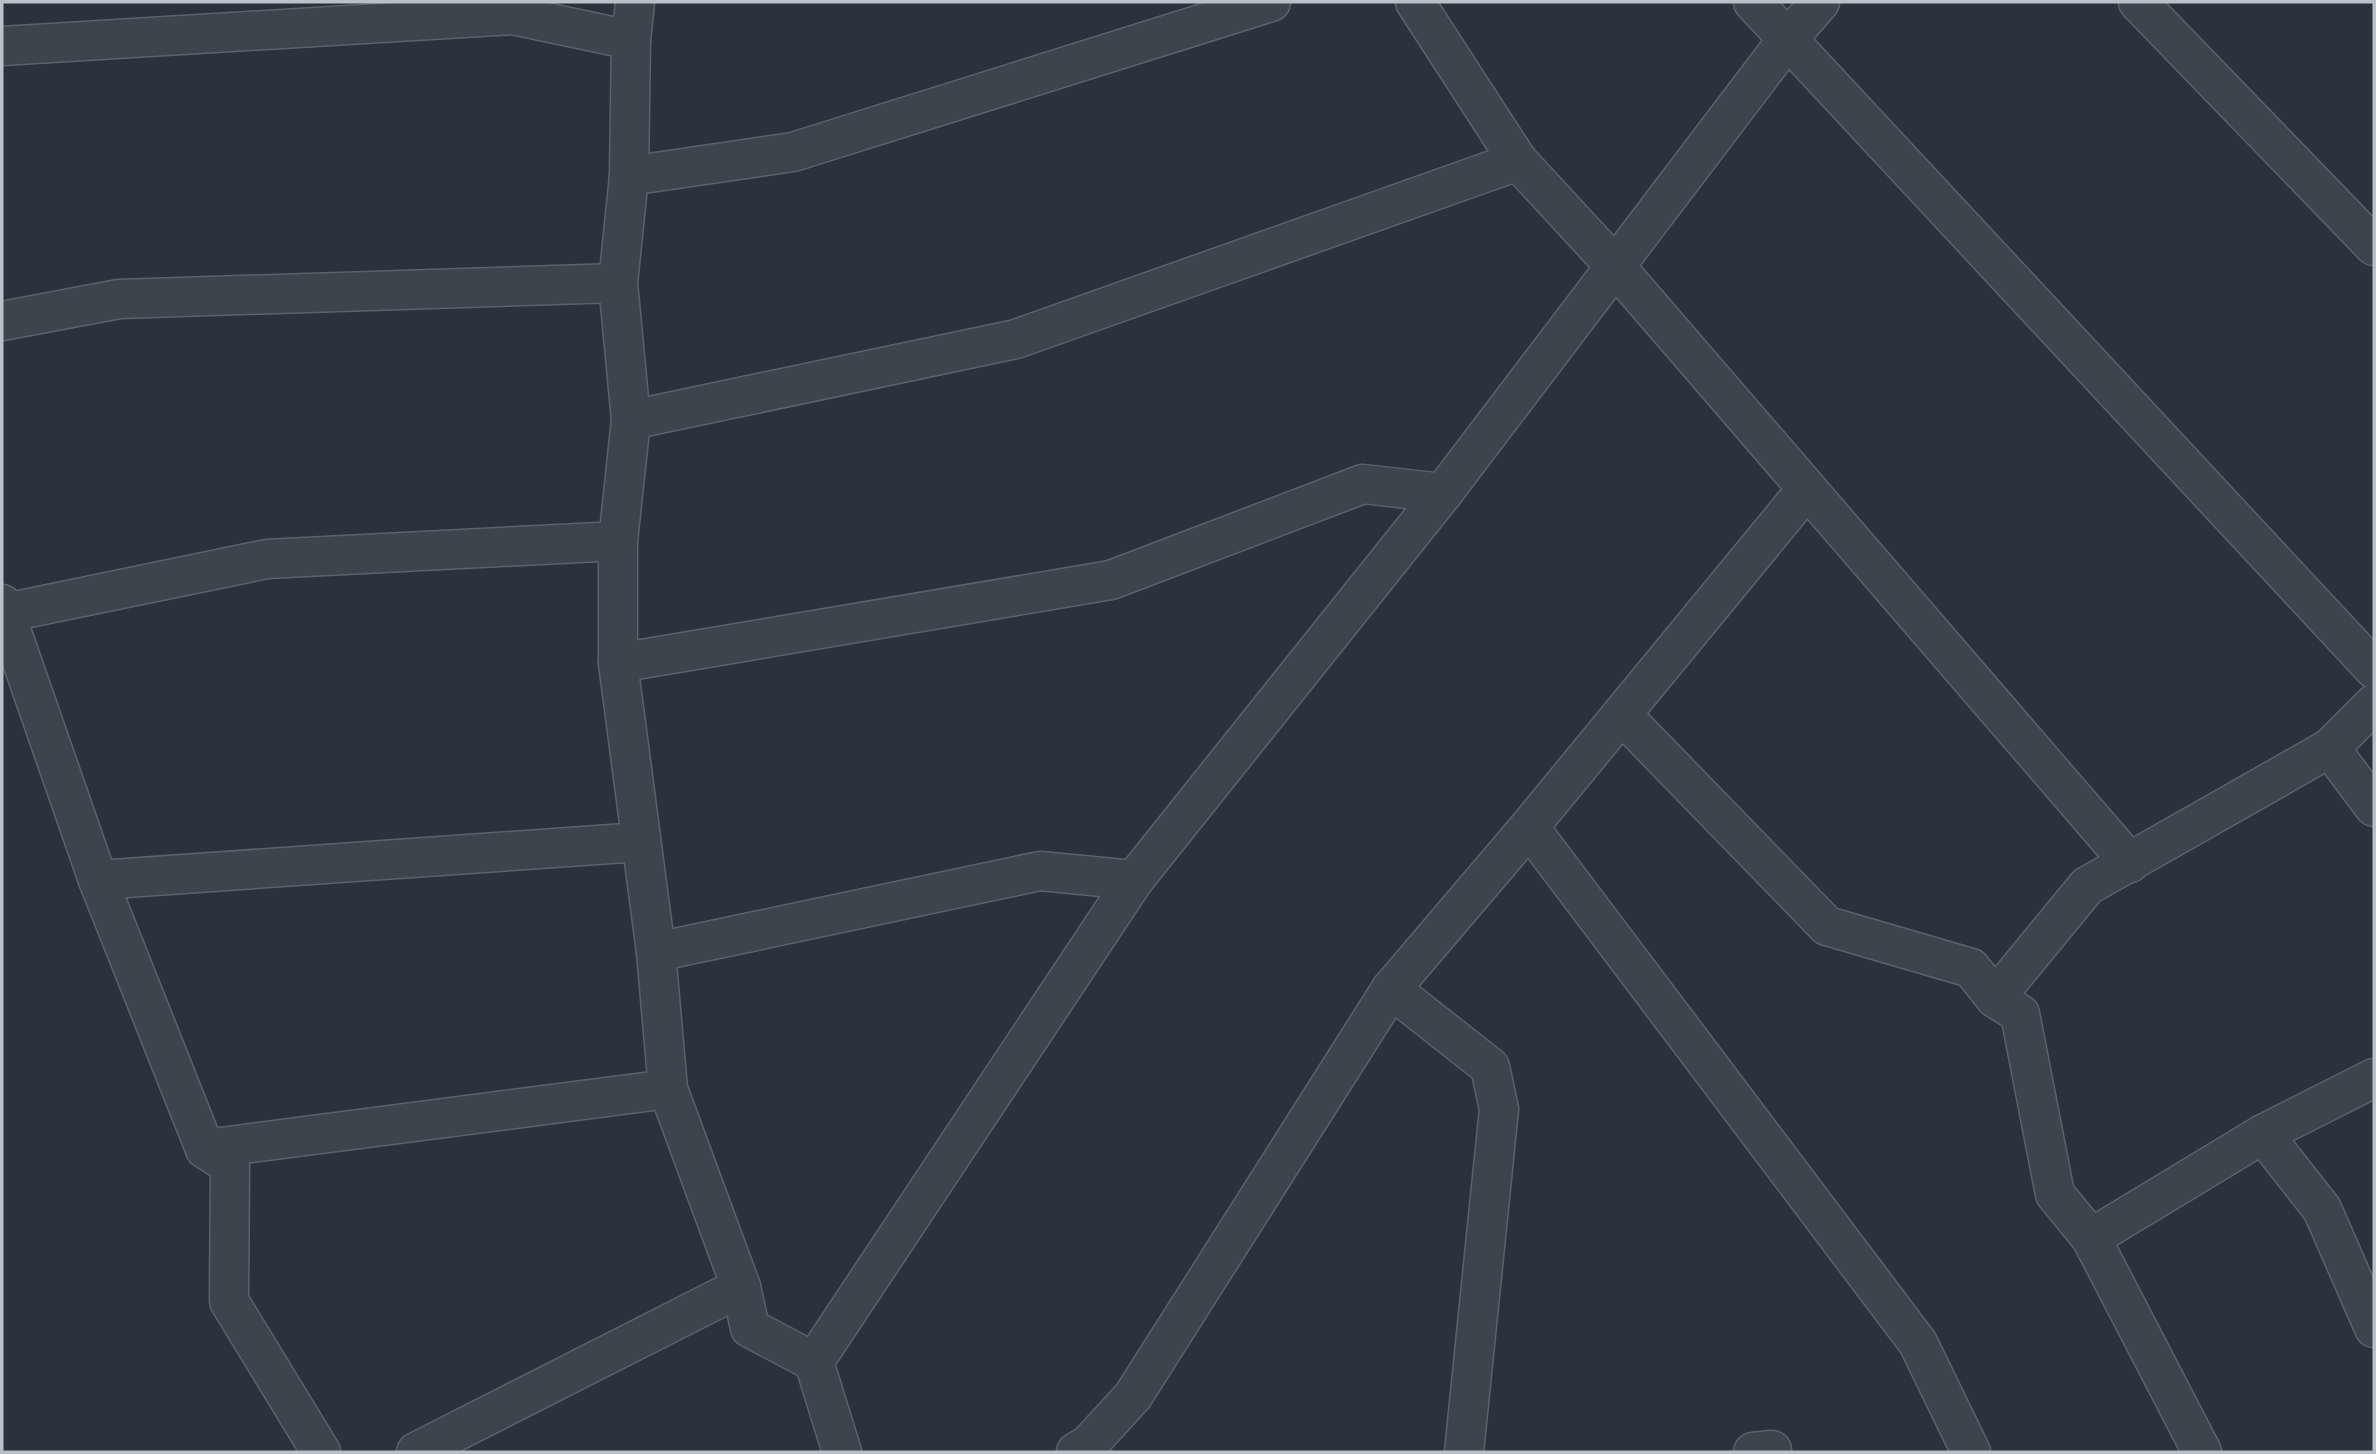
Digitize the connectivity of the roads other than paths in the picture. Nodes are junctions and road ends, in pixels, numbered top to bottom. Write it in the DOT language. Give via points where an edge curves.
graph roads {
  1 [pos="635,2"];
  2 [pos="1271,2"];
  3 [pos="1415,2"];
  4 [pos="1753,2"];
  5 [pos="1819,2"];
  6 [pos="2138,2"];
  7 [pos="631,40"];
  8 [pos="1787,40"];
  9 [pos="2,46"];
  10 [pos="1518,161"];
  11 [pos="629,176"];
  12 [pos="2374,246"];
  13 [pos="1615,266"];
  14 [pos="618,283"];
  15 [pos="2,321"];
  16 [pos="631,420"];
  17 [pos="1806,490"];
  18 [pos="1443,492"];
  19 [pos="618,541"];
  20 [pos="4,609"];
  21 [pos="618,663"];
  22 [pos="2374,669"];
  23 [pos="2374,704"];
  24 [pos="1622,715"];
  25 [pos="2330,748"];
  26 [pos="2374,807"];
  27 [pos="1529,827"];
  28 [pos="640,842"];
  29 [pos="2130,863"];
  30 [pos="98,880"];
  31 [pos="1134,880"];
  32 [pos="656,952"];
  33 [pos="1391,989"];
  34 [pos="1995,998"];
  35 [pos="2374,1078"];
  36 [pos="668,1089"];
  37 [pos="2263,1134"];
  38 [pos="205,1149"];
  39 [pos="2091,1238"];
  40 [pos="741,1287"];
  41 [pos="2374,1328"];
  42 [pos="814,1362"];
  43 [pos="321,1452"];
  44 [pos="416,1452"];
  45 [pos="842,1452"];
  46 [pos="1076,1452"];
  47 [pos="1464,1452"];
  48 [pos="1970,1452"];
  49 [pos="2202,1452"];
  1 -- 7 [label="street"];
  2 -- 11 [label="street" via="793,152"];
  3 -- 10 [label="street"];
  4 -- 8 [label="street"];
  5 -- 8 [label="street"];
  6 -- 12 [label="street"];
  7 -- 9 [label="street" via="512,15"];
  7 -- 11 [label="street"];
  8 -- 13 [label="street"];
  8 -- 22 [label="street"];
  10 -- 13 [label="street"];
  10 -- 16 [label="street" via="1016,339"];
  11 -- 14 [label="street"];
  13 -- 17 [label="street"];
  13 -- 18 [label="street"];
  14 -- 15 [label="street" via="119,299"];
  14 -- 16 [label="street"];
  16 -- 19 [label="street"];
  17 -- 24 [label="street"];
  17 -- 29 [label="street"];
  18 -- 21 [label="street" via="1363,484 1111,580"];
  18 -- 31 [label="street"];
  19 -- 20 [label="street" via="267,559"];
  19 -- 21 [label="street"];
  20 -- 30 [label="street"];
  21 -- 28 [label="street"];
  23 -- 25 [label="street"];
  24 -- 27 [label="street"];
  24 -- 34 [label="street" via="1827,926 1971,968"];
  25 -- 26 [label="street"];
  25 -- 29 [label="street"];
  27 -- 33 [label="street"];
  27 -- 48 [label="street" via="1918,1343"];
  28 -- 30 [label="street"];
  28 -- 32 [label="street"];
  29 -- 34 [label="street" via="2087,886"];
  30 -- 38 [label="street"];
  31 -- 32 [label="street" via="1040,871"];
  31 -- 42 [label="street"];
  32 -- 36 [label="street"];
  33 -- 46 [label="street" via="1133,1396"];
  33 -- 47 [label="street" via="1490,1067 1499,1109"];
  34 -- 39 [label="street" via="2020,1014 2055,1194"];
  35 -- 37 [label="street"];
  36 -- 38 [label="street"];
  36 -- 40 [label="street"];
  37 -- 39 [label="street"];
  37 -- 41 [label="street" via="2322,1209"];
  38 -- 43 [label="street" via="230,1166 229,1301"];
  39 -- 49 [label="street"];
  40 -- 42 [label="street" via="750,1328"];
  40 -- 44 [label="street"];
  42 -- 45 [label="street"];
}
